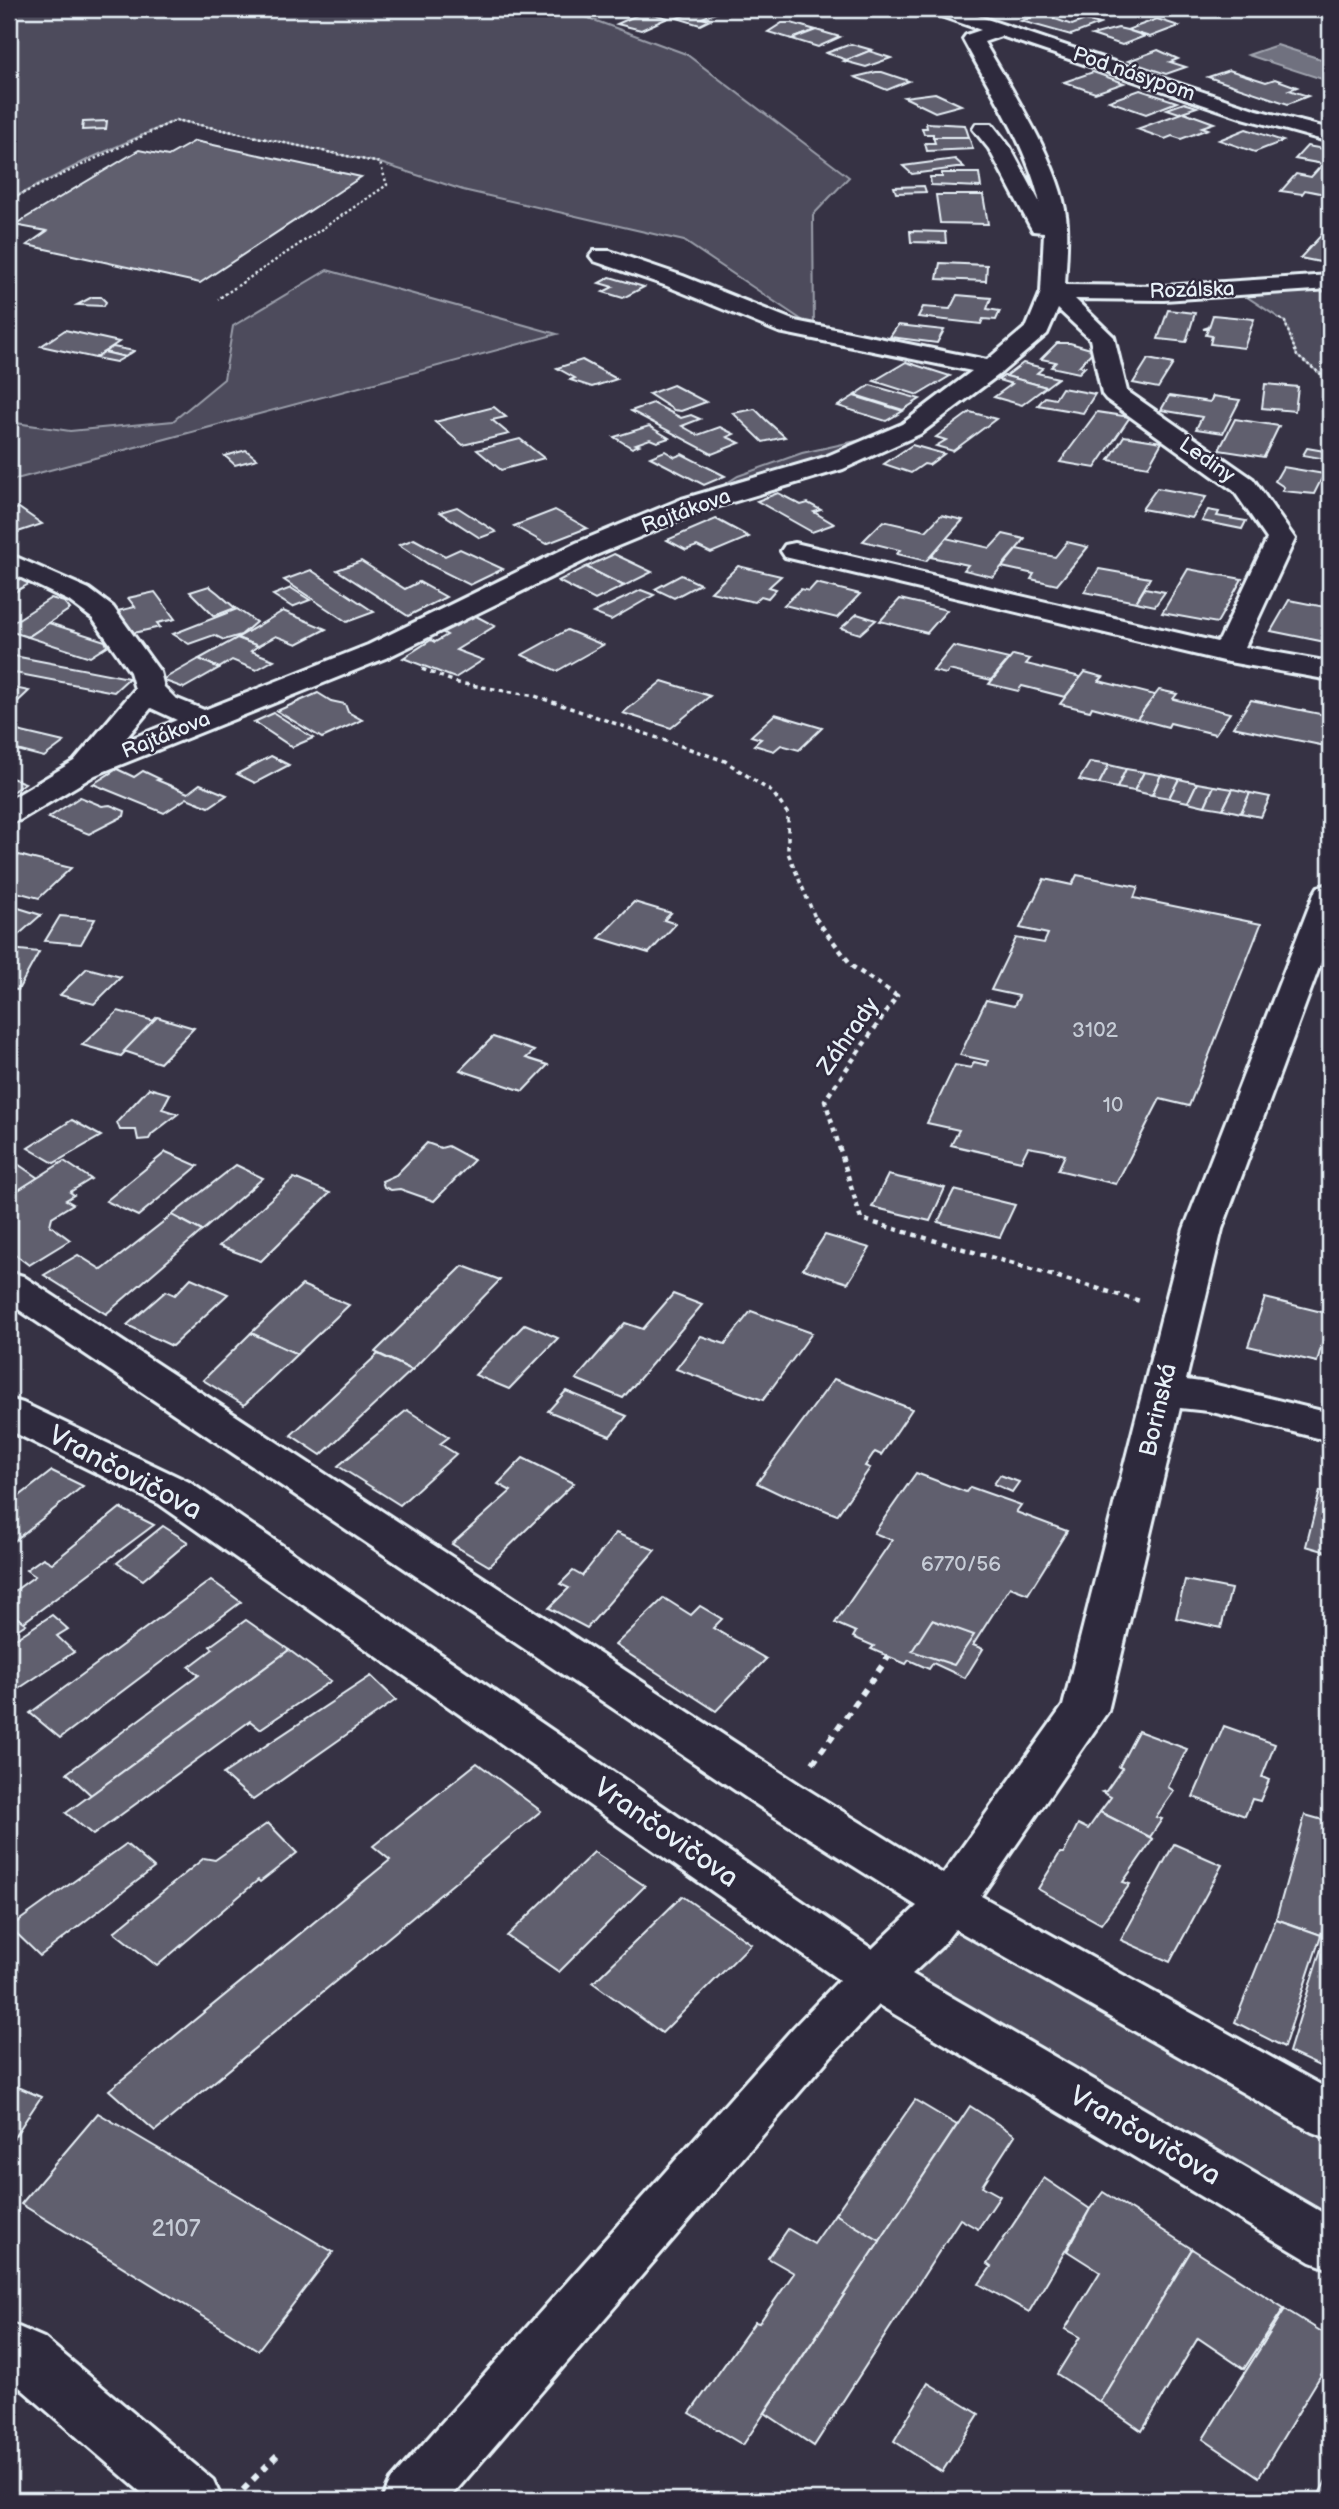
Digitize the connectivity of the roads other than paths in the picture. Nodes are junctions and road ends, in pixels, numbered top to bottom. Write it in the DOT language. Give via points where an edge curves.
graph roads {
  1 [pos="918,9"];
  2 [pos="939,9"];
  3 [pos="1001,30"];
  4 [pos="973,39"];
  5 [pos="984,129"];
  6 [pos="1330,136"];
  7 [pos="1056,253"];
  8 [pos="602,256"];
  9 [pos="1330,282"];
  10 [pos="1053,292"];
  11 [pos="992,368"];
  12 [pos="795,551"];
  13 [pos="9,562"];
  14 [pos="1223,652"];
  15 [pos="1330,671"];
  16 [pos="150,690"];
  17 [pos="203,720"];
  18 [pos="84,768"];
  19 [pos="9,813"];
  20 [pos="1330,894"];
  21 [pos="9,1285"];
  22 [pos="1163,1392"];
  23 [pos="9,1413"];
  24 [pos="1330,1427"];
  25 [pos="949,1902"];
  26 [pos="874,1977"];
  27 [pos="1330,2116"];
  28 [pos="1330,2245"];
  29 [pos="9,2349"];
  30 [pos="193,2500"];
  31 [pos="411,2500"];
  1 -- 4 [label="street"];
  2 -- 3 [label="street, Pod násypom"];
  3 -- 4 [label="street"];
  3 -- 6 [label="street, Pod násypom" via="1250,114"];
  4 -- 7 [label="street, Rajtákova" via="1046,181 1056,223"];
  5 -- 7 [label="street" via="999,147"];
  7 -- 10 [label="street, Rajtákova"];
  8 -- 11 [label="street" via="788,327"];
  9 -- 10 [label="street, Rozálska" via="1164,293"];
  10 -- 11 [label="street, Rajtákova" via="1038,329"];
  10 -- 14 [label="street, Lediny" via="1102,337 1115,394 1244,485 1282,539 1233,643"];
  11 -- 17 [label="street, Rajtákova" via="911,429 834,463 692,505 586,550 378,651"];
  12 -- 14 [label="street"];
  13 -- 16 [label="street" via="79,595 103,613 145,672"];
  14 -- 15 [label="street"];
  16 -- 17 [label="street" via="164,704"];
  16 -- 18 [label="street"];
  17 -- 18 [label="street, Rajtákova"];
  18 -- 19 [label="street, Rajtákova"];
  20 -- 22 [label="street, Borinská" via="1203,1228"];
  21 -- 25 [label="street" via="783,1798"];
  22 -- 24 [label="street" via="1208,1397"];
  22 -- 25 [label="street, Borinská" via="1085,1711"];
  23 -- 26 [label="street, Vrančovičova" via="174,1493"];
  25 -- 26 [label="street, Borinská" via="924,1933"];
  25 -- 27 [label="street"];
  26 -- 28 [label="street, Vrančovičova"];
  26 -- 31 [label="street, Borinská"];
  29 -- 30 [label="street" via="24,2356"];
}
